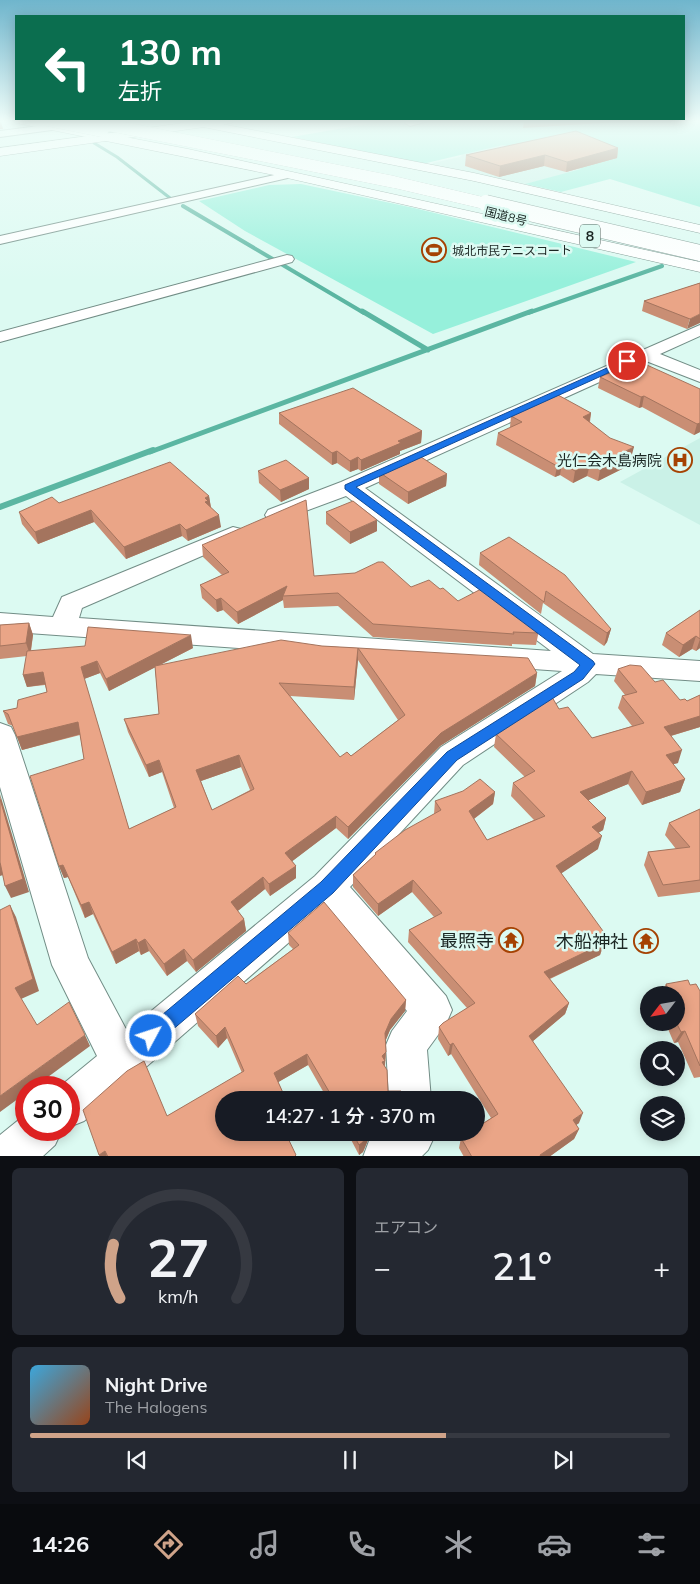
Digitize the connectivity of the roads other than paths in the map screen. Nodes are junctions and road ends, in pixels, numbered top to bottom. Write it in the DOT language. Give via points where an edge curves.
graph roads {
  1 [pos="283,174"];
  2 [pos="322,174"];
  3 [pos="356,174"];
  4 [pos="391,174"];
  5 [pos="434,174"];
  6 [pos="458,174"];
  7 [pos="288,175"];
  8 [pos="700,231"];
  9 [pos="0,240"];
  10 [pos="700,244"];
  11 [pos="700,253"];
  12 [pos="281,261"];
  13 [pos="700,265"];
  14 [pos="700,330"];
  15 [pos="0,337"];
  16 [pos="645,354"];
  17 [pos="700,377"];
  18 [pos="348,487"];
  19 [pos="0,622"];
  20 [pos="63,626"];
  21 [pos="588,664"];
  22 [pos="696,674"];
  23 [pos="0,735"];
  24 [pos="327,887"];
  25 [pos="121,1061"];
  26 [pos="409,1091"];
  27 [pos="80,1096"];
  28 [pos="26,1141"];
  29 [pos="405,1141"];
  30 [pos="8,1156"];
  31 [pos="385,1156"];
  1 -- 7 [label="main road"];
  2 -- 13 [label="main road, 国道8号 / 8, bridge"];
  3 -- 11 [label="main road, bridge"];
  4 -- 10 [label="main road"];
  5 -- 8 [label="main road, 国道8号 / 8"];
  6 -- 8 [label="main road"];
  7 -- 9 [label="street"];
  7 -- 13 [label="main road"];
  12 -- 15 [label="street"];
  14 -- 16 [label="street"];
  16 -- 17 [label="street"];
  16 -- 18 [label="street"];
  18 -- 20 [label="street" via="305,502 71,603"];
  18 -- 21 [label="street"];
  19 -- 20 [label="street"];
  20 -- 21 [label="street"];
  21 -- 22 [label="street"];
  21 -- 24 [label="street" via="578,675 452,756"];
  23 -- 25 [label="street" via="71,965"];
  24 -- 25 [label="street"];
  24 -- 26 [label="street" via="432,1010 406,1046"];
  25 -- 27 [label="street"];
  28 -- 30 [label="street"];
  29 -- 31 [label="street"];
}
